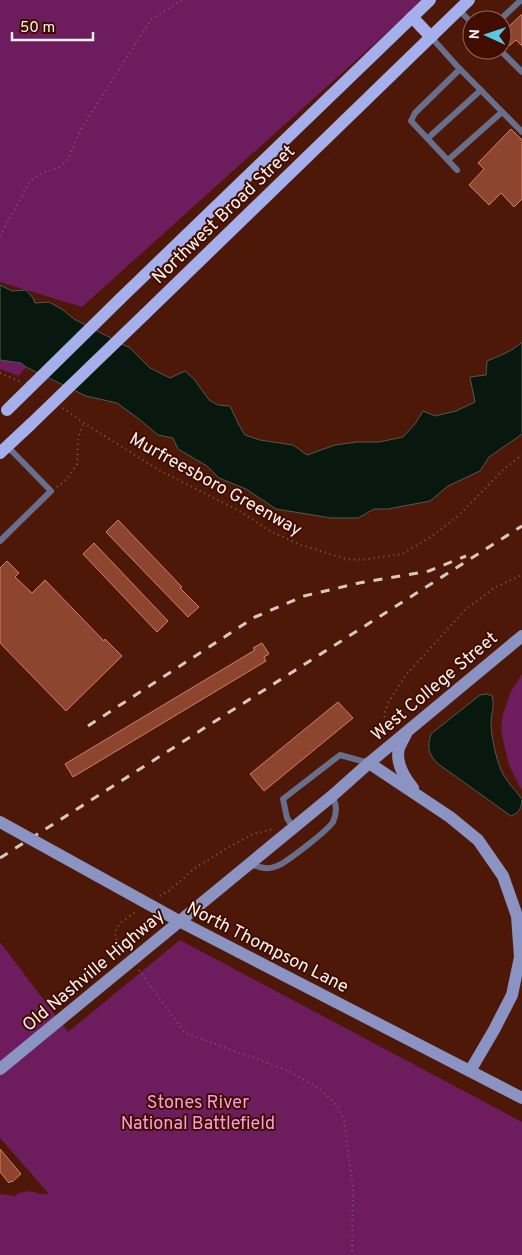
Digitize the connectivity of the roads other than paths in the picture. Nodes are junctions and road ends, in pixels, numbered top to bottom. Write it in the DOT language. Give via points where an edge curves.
graph roads {
  1 [pos="430,0"];
  2 [pos="469,0"];
  3 [pos="521,0"];
  4 [pos="459,10"];
  5 [pos="510,10"];
  6 [pos="462,13"];
  7 [pos="412,17"];
  8 [pos="431,37"];
  9 [pos="510,60"];
  10 [pos="460,69"];
  11 [pos="522,72"];
  12 [pos="481,90"];
  13 [pos="502,112"];
  14 [pos="522,132"];
  15 [pos="428,138"];
  16 [pos="448,160"];
  17 [pos="457,170"];
  18 [pos="4,413"];
  19 [pos="4,449"];
  20 [pos="0,541"];
  21 [pos="522,636"];
  22 [pos="407,731"];
  23 [pos="369,763"];
  24 [pos="332,796"];
  25 [pos="420,798"];
  26 [pos="0,822"];
  27 [pos="293,827"];
  28 [pos="249,863"];
  29 [pos="0,1069"];
  30 [pos="470,1071"];
  31 [pos="522,1098"];
  1 -- 7 [label="main road, Northwest Broad Street"];
  2 -- 4 [label="main road, Northwest Broad Street"];
  3 -- 5 [label="lane"];
  4 -- 6 [label="lane"];
  4 -- 8 [label="main road, Northwest Broad Street"];
  7 -- 8 [label="main road"];
  7 -- 18 [label="main road, Northwest Broad Street, bridge"];
  8 -- 10 [label="lane"];
  8 -- 19 [label="main road, Northwest Broad Street, bridge"];
  9 -- 11 [label="lane"];
  10 -- 12 [label="lane"];
  10 -- 15 [label="lane" via="415,113 411,121"];
  12 -- 13 [label="lane"];
  12 -- 15 [label="lane"];
  13 -- 14 [label="lane"];
  13 -- 16 [label="lane"];
  15 -- 16 [label="lane"];
  16 -- 17 [label="lane"];
  19 -- 20 [label="lane" via="51,491"];
  21 -- 22 [label="main road, West College Street"];
  22 -- 23 [label="main road, West College Street"];
  22 -- 25 [label="main road" via="398,759 404,776"];
  23 -- 24 [label="main road, Old Nashville Highway"];
  23 -- 25 [label="main road"];
  23 -- 27 [label="lane" via="340,755 283,798 287,818"];
  24 -- 27 [label="main road, Old Nashville Highway"];
  24 -- 28 [label="lane" via="336,810 332,823 318,836 276,867 261,868"];
  25 -- 30 [label="main road" via="478,840 503,876 517,916 520,957 512,994"];
  26 -- 30 [label="main road, North Thompson Lane, bridge" via="179,921"];
  27 -- 28 [label="main road, Old Nashville Highway"];
  28 -- 29 [label="main road, Old Nashville Highway"];
  30 -- 31 [label="main road, North Thompson Lane"];
}
